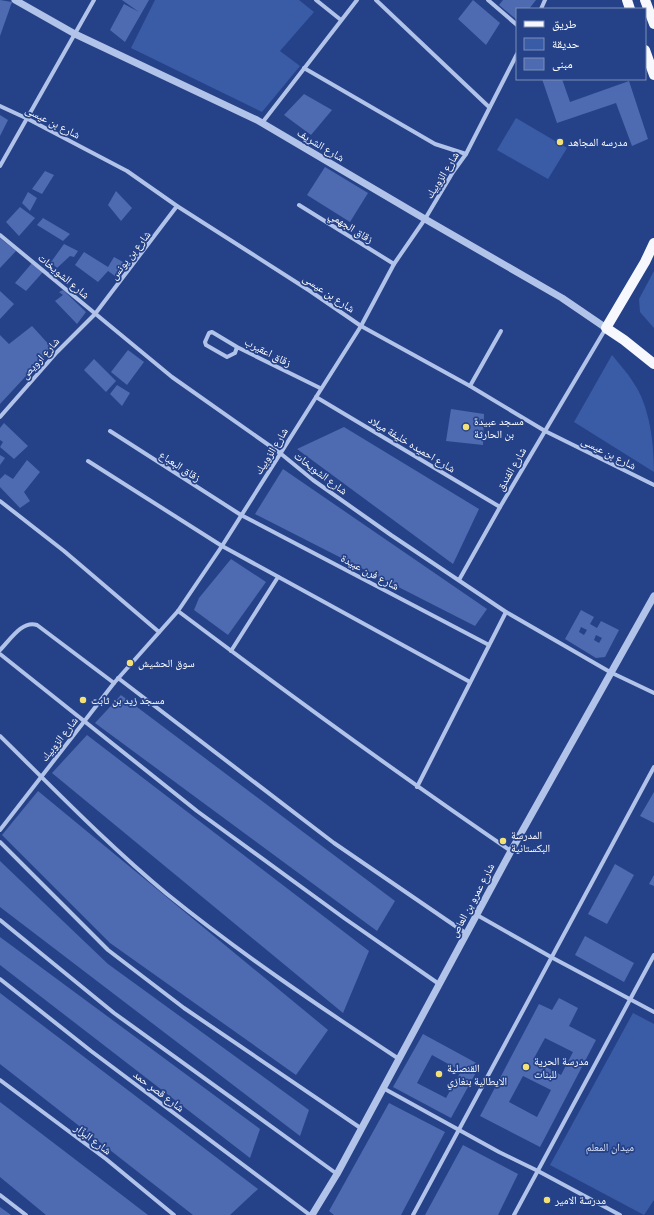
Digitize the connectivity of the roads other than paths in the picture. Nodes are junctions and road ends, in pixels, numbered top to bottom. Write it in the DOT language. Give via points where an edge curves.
graph roads {
  1 [pos="15,0"];
  2 [pos="94,0"];
  3 [pos="316,0"];
  4 [pos="357,0"];
  5 [pos="376,0"];
  6 [pos="488,0"];
  7 [pos="646,0"];
  8 [pos="341,20"];
  9 [pos="516,24"];
  10 [pos="654,24"];
  11 [pos="75,34"];
  12 [pos="646,53"];
  13 [pos="516,56"];
  14 [pos="304,68"];
  15 [pos="654,74"];
  16 [pos="0,106"];
  17 [pos="489,107"];
  18 [pos="28,119"];
  19 [pos="262,123"];
  20 [pos="466,154"];
  21 [pos="0,166"];
  22 [pos="299,204"];
  23 [pos="177,206"];
  24 [pos="425,220"];
  25 [pos="0,235"];
  26 [pos="654,243"];
  27 [pos="394,264"];
  28 [pos="95,314"];
  29 [pos="361,326"];
  30 [pos="606,328"];
  31 [pos="501,331"];
  32 [pos="237,347"];
  33 [pos="654,364"];
  34 [pos="470,386"];
  35 [pos="320,388"];
  36 [pos="316,397"];
  37 [pos="0,417"];
  38 [pos="110,431"];
  39 [pos="545,431"];
  40 [pos="280,453"];
  41 [pos="88,462"];
  42 [pos="654,485"];
  43 [pos="0,501"];
  44 [pos="500,507"];
  45 [pos="241,515"];
  46 [pos="222,546"];
  47 [pos="278,577"];
  48 [pos="459,580"];
  49 [pos="654,596"];
  50 [pos="178,610"];
  51 [pos="506,612"];
  52 [pos="159,632"];
  53 [pos="489,645"];
  54 [pos="0,650"];
  55 [pos="231,651"];
  56 [pos="0,654"];
  57 [pos="610,672"];
  58 [pos="118,678"];
  59 [pos="470,682"];
  60 [pos="114,683"];
  61 [pos="654,693"];
  62 [pos="84,722"];
  63 [pos="0,736"];
  64 [pos="654,768"];
  65 [pos="41,777"];
  66 [pos="417,787"];
  67 [pos="0,830"];
  68 [pos="0,842"];
  69 [pos="511,851"];
  70 [pos="477,915"];
  71 [pos="0,920"];
  72 [pos="467,934"];
  73 [pos="654,955"];
  74 [pos="551,957"];
  75 [pos="0,979"];
  76 [pos="439,984"];
  77 [pos="629,1000"];
  78 [pos="654,1012"];
  79 [pos="399,1059"];
  80 [pos="0,1080"];
  81 [pos="383,1088"];
  82 [pos="362,1128"];
  83 [pos="459,1131"];
  84 [pos="538,1171"];
  85 [pos="337,1174"];
  86 [pos="0,1195"];
  87 [pos="26,1215"];
  88 [pos="174,1215"];
  89 [pos="311,1215"];
  90 [pos="413,1215"];
  91 [pos="514,1215"];
  92 [pos="620,1215"];
  1 -- 11 [label="street, شارع الشريف"];
  2 -- 11 [label="street"];
  3 -- 8 [label="street"];
  4 -- 8 [label="street"];
  5 -- 17 [label="street"];
  6 -- 9 [label="street"];
  7 -- 10 [label="main road"];
  8 -- 14 [label="street"];
  11 -- 18 [label="street"];
  11 -- 19 [label="street, شارع الشريف"];
  12 -- 15 [label="main road"];
  13 -- 17 [label="street, شارع الزوبيك"];
  14 -- 19 [label="street"];
  14 -- 20 [label="street" via="435,144"];
  16 -- 18 [label="street, شارع بن عيسى"];
  17 -- 20 [label="street, شارع الزوبيك"];
  18 -- 21 [label="street"];
  18 -- 23 [label="street, شارع بن عيسى" via="127,171"];
  19 -- 24 [label="street, شارع الشريف"];
  20 -- 24 [label="street, شارع الزوبيك"];
  22 -- 27 [label="street, زقاق الجهمي"];
  23 -- 28 [label="street, شارع بن يونس"];
  23 -- 29 [label="street, شارع بن عيسى" via="310,290"];
  24 -- 27 [label="street, شارع الزوبيك"];
  24 -- 30 [label="street, شارع الشريف" via="562,298"];
  25 -- 28 [label="street, شارع الشويخات"];
  26 -- 30 [label="main road"];
  27 -- 29 [label="street, شارع الزوبيك"];
  28 -- 37 [label="street, شارع ارويص" via="57,352"];
  28 -- 40 [label="street, شارع الشويخات" via="172,377"];
  29 -- 34 [label="street, شارع بن عيسى"];
  29 -- 35 [label="street, شارع الزوبيك"];
  30 -- 33 [label="main road"];
  30 -- 39 [label="street, شارع الفندق"];
  31 -- 34 [label="street"];
  32 -- 32 [label="street, زقاق اعقيرب" via="215,333 209,333 205,344 230,357"];
  32 -- 35 [label="street, زقاق اعقيرب"];
  34 -- 39 [label="street, شارع بن عيسى"];
  35 -- 36 [label="street, شارع الزوبيك"];
  36 -- 40 [label="street, شارع الزوبيك"];
  36 -- 44 [label="street, شارع احميده خليفة ميلاد"];
  38 -- 45 [label="street, زقاق البعباع"];
  39 -- 42 [label="street, شارع بن عيسى"];
  39 -- 44 [label="street, شارع الفندق"];
  40 -- 45 [label="street, شارع الزوبيك"];
  40 -- 48 [label="street, شارع الشويخات" via="313,480"];
  41 -- 46 [label="street"];
  43 -- 52 [label="street" via="64,551"];
  44 -- 48 [label="street, شارع الفندق"];
  45 -- 46 [label="street, شارع الزوبيك"];
  45 -- 53 [label="street, شارع فرن عبيدة"];
  46 -- 47 [label="street"];
  46 -- 50 [label="street, شارع الزوبيك"];
  47 -- 55 [label="street"];
  47 -- 59 [label="street"];
  48 -- 51 [label="street, شارع الشويخات"];
  49 -- 57 [label="street, شارع عمرو بن العاص"];
  50 -- 52 [label="street, شارع الزوبيك"];
  50 -- 55 [label="street"];
  51 -- 53 [label="street"];
  51 -- 57 [label="street, شارع الشويخات"];
  52 -- 58 [label="street, شارع الزوبيك"];
  53 -- 59 [label="street"];
  54 -- 60 [label="street" via="25,625 31,623"];
  55 -- 66 [label="street"];
  56 -- 62 [label="street"];
  57 -- 61 [label="street, شارع الشويخات"];
  57 -- 69 [label="street, شارع عمرو بن العاص"];
  58 -- 60 [label="street, شارع الزوبيك"];
  58 -- 72 [label="street" via="334,843"];
  59 -- 66 [label="street"];
  60 -- 62 [label="street, شارع الزوبيك"];
  62 -- 65 [label="street, شارع الزوبيك"];
  62 -- 76 [label="street" via="210,820"];
  63 -- 65 [label="street"];
  64 -- 74 [label="street"];
  65 -- 67 [label="street, شارع الزوبيك"];
  65 -- 79 [label="street" via="118,851 168,894 297,990"];
  66 -- 69 [label="street"];
  68 -- 82 [label="street" via="108,950 190,1013"];
  69 -- 70 [label="street, شارع عمرو بن العاص"];
  70 -- 72 [label="street, شارع عمرو بن العاص"];
  70 -- 74 [label="street"];
  71 -- 85 [label="street" via="114,1013"];
  72 -- 76 [label="street, شارع عمرو بن العاص"];
  73 -- 77 [label="street"];
  74 -- 77 [label="street"];
  74 -- 83 [label="street"];
  75 -- 89 [label="street, شارع قصر حمد" via="110,1065"];
  76 -- 79 [label="street, شارع عمرو بن العاص"];
  77 -- 78 [label="street"];
  77 -- 84 [label="street"];
  79 -- 81 [label="street, شارع عمرو بن العاص"];
  80 -- 88 [label="street, شارع البزّار"];
  81 -- 82 [label="street, شارع عمرو بن العاص"];
  81 -- 83 [label="street"];
  82 -- 85 [label="street, شارع عمرو بن العاص"];
  83 -- 84 [label="street"];
  83 -- 90 [label="street"];
  84 -- 91 [label="street"];
  84 -- 92 [label="street"];
  85 -- 89 [label="street, شارع عمرو بن العاص"];
  86 -- 87 [label="street"];
}
